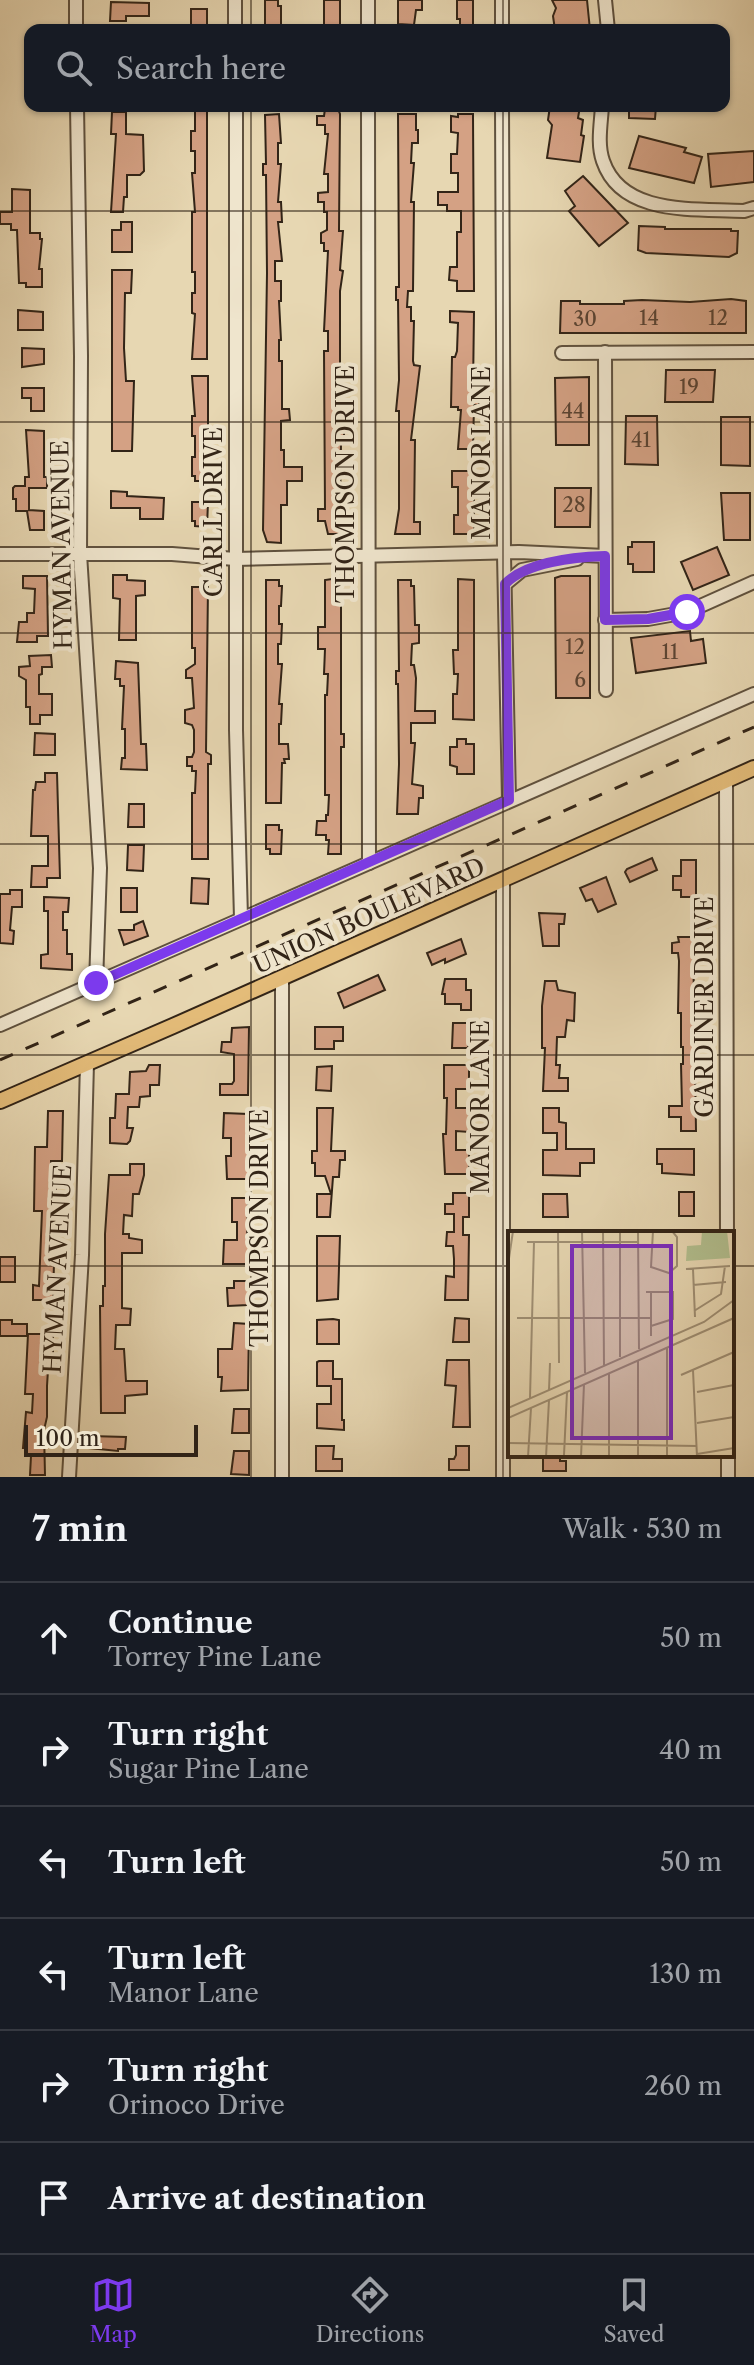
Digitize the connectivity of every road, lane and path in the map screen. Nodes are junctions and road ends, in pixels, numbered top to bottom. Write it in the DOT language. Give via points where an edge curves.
graph roads {
  1 [pos="76,0"];
  2 [pos="235,0"];
  3 [pos="368,0"];
  4 [pos="502,0"];
  5 [pos="605,0"];
  6 [pos="76,24"];
  7 [pos="235,24"];
  8 [pos="368,24"];
  9 [pos="502,24"];
  10 [pos="607,24"];
  11 [pos="77,112"];
  12 [pos="236,112"];
  13 [pos="368,112"];
  14 [pos="502,112"];
  15 [pos="601,112"];
  16 [pos="754,208"];
  17 [pos="605,352"];
  18 [pos="754,352"];
  19 [pos="562,353"];
  20 [pos="0,554"];
  21 [pos="80,554"];
  22 [pos="504,555"];
  23 [pos="367,556"];
  24 [pos="600,556"];
  25 [pos="235,559"];
  26 [pos="754,582"];
  27 [pos="505,584"];
  28 [pos="605,620"];
  29 [pos="606,690"];
  30 [pos="754,694"];
  31 [pos="754,768"];
  32 [pos="726,780"];
  33 [pos="509,800"];
  34 [pos="369,863"];
  35 [pos="503,881"];
  36 [pos="241,918"];
  37 [pos="282,978"];
  38 [pos="96,983"];
  39 [pos="0,1025"];
  40 [pos="87,1063"];
  41 [pos="0,1101"];
  42 [pos="727,1231"];
  43 [pos="69,1477"];
  44 [pos="282,1477"];
  45 [pos="503,1477"];
  1 -- 6 [label="street"];
  2 -- 7 [label="street"];
  3 -- 8 [label="street"];
  4 -- 9 [label="street"];
  5 -- 10 [label="street"];
  11 -- 21 [label="street, HYMAN AVENUE"];
  12 -- 25 [label="street, CARLL DRIVE"];
  13 -- 23 [label="street, THOMPSON DRIVE"];
  14 -- 22 [label="street, MANOR LANE"];
  15 -- 16 [label="street" via="602,160 613,182 629,194 648,204"];
  17 -- 18 [label="street"];
  17 -- 19 [label="street"];
  17 -- 24 [label="street"];
  20 -- 21 [label="street"];
  21 -- 25 [label="street"];
  21 -- 38 [label="street, HYMAN AVENUE" via="100,868"];
  22 -- 23 [label="street"];
  22 -- 24 [label="street"];
  22 -- 27 [label="street, MANOR LANE"];
  23 -- 25 [label="street"];
  23 -- 34 [label="street, THOMPSON DRIVE"];
  24 -- 27 [label="street" via="522,570"];
  24 -- 28 [label="street"];
  25 -- 36 [label="street, CARLL DRIVE"];
  26 -- 28 [label="street" via="678,615"];
  27 -- 33 [label="street, MANOR LANE"];
  28 -- 29 [label="street"];
  30 -- 33 [label="street"];
  31 -- 32 [label="main road, UNION BOULEVARD"];
  32 -- 35 [label="main road, UNION BOULEVARD"];
  32 -- 42 [label="street, GARDINER DRIVE"];
  33 -- 34 [label="street"];
  34 -- 36 [label="street"];
  35 -- 37 [label="main road, UNION BOULEVARD"];
  35 -- 45 [label="street, MANOR LANE"];
  36 -- 38 [label="street"];
  37 -- 40 [label="main road, UNION BOULEVARD"];
  37 -- 44 [label="street, THOMPSON DRIVE"];
  38 -- 39 [label="street"];
  40 -- 41 [label="main road, UNION BOULEVARD"];
  40 -- 43 [label="street, HYMAN AVENUE"];
}
